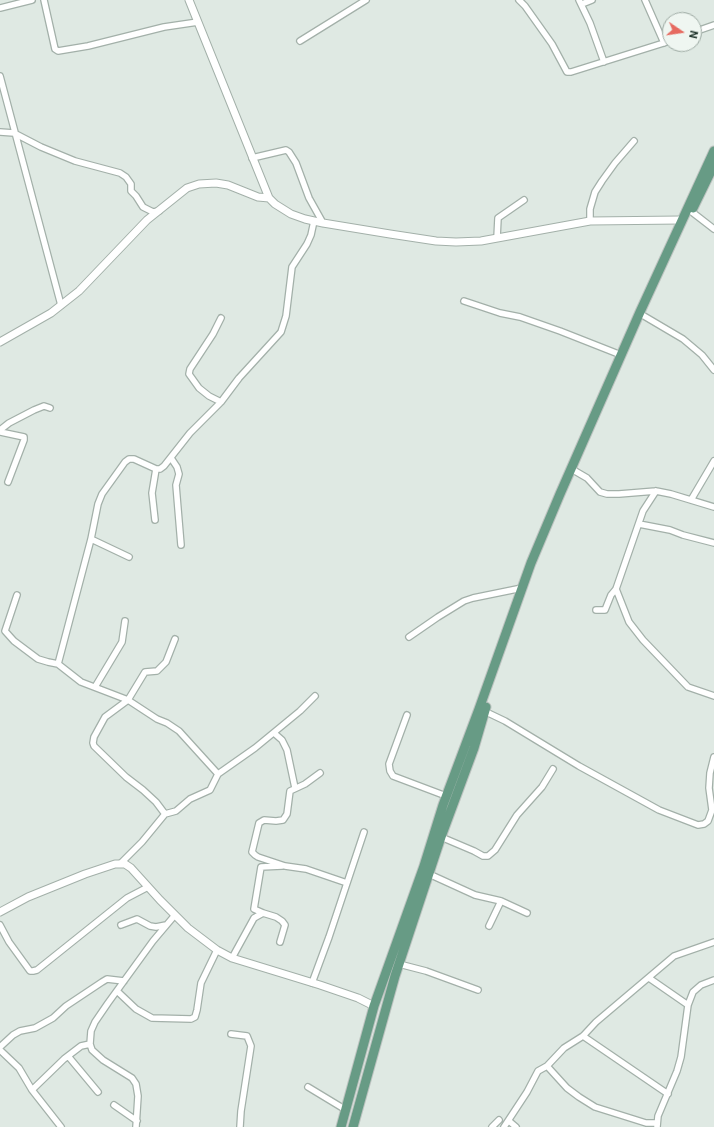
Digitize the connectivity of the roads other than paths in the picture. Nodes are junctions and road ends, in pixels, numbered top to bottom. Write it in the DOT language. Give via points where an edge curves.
graph roads {
  1 [pos="32,0"];
  2 [pos="44,0"];
  3 [pos="366,0"];
  4 [pos="519,0"];
  5 [pos="592,0"];
  6 [pos="645,0"];
  7 [pos="190,2"];
  8 [pos="581,2"];
  9 [pos="0,8"];
  10 [pos="198,22"];
  11 [pos="714,25"];
  12 [pos="702,29"];
  13 [pos="662,32"];
  14 [pos="300,41"];
  15 [pos="662,44"];
  16 [pos="604,62"];
  17 [pos="0,77"];
  18 [pos="0,132"];
  19 [pos="14,133"];
  20 [pos="634,141"];
  21 [pos="714,151"];
  22 [pos="252,158"];
  23 [pos="714,165"];
  24 [pos="264,187"];
  25 [pos="258,197"];
  26 [pos="269,198"];
  27 [pos="524,200"];
  28 [pos="159,211"];
  29 [pos="692,212"];
  30 [pos="681,220"];
  31 [pos="314,221"];
  32 [pos="590,221"];
  33 [pos="323,223"];
  34 [pos="714,229"];
  35 [pos="497,238"];
  36 [pos="464,301"];
  37 [pos="62,304"];
  38 [pos="644,316"];
  39 [pos="221,318"];
  40 [pos="0,342"];
  41 [pos="621,355"];
  42 [pos="714,370"];
  43 [pos="221,402"];
  44 [pos="50,408"];
  45 [pos="596,419"];
  46 [pos="0,431"];
  47 [pos="171,458"];
  48 [pos="714,461"];
  49 [pos="156,469"];
  50 [pos="575,471"];
  51 [pos="8,482"];
  52 [pos="656,491"];
  53 [pos="691,500"];
  54 [pos="714,507"];
  55 [pos="155,520"];
  56 [pos="639,524"];
  57 [pos="91,539"];
  58 [pos="714,543"];
  59 [pos="181,545"];
  60 [pos="129,557"];
  61 [pos="522,588"];
  62 [pos="616,589"];
  63 [pos="17,595"];
  64 [pos="596,610"];
  65 [pos="125,621"];
  66 [pos="409,637"];
  67 [pos="175,639"];
  68 [pos="58,664"];
  69 [pos="95,687"];
  70 [pos="315,696"];
  71 [pos="714,696"];
  72 [pos="128,700"];
  73 [pos="482,710"];
  74 [pos="407,715"];
  75 [pos="274,733"];
  76 [pos="714,757"];
  77 [pos="552,769"];
  78 [pos="320,773"];
  79 [pos="218,774"];
  80 [pos="295,788"];
  81 [pos="446,796"];
  82 [pos="713,810"];
  83 [pos="165,814"];
  84 [pos="364,832"];
  85 [pos="441,837"];
  86 [pos="121,863"];
  87 [pos="285,866"];
  88 [pos="429,874"];
  89 [pos="347,883"];
  90 [pos="148,887"];
  91 [pos="501,901"];
  92 [pos="0,912"];
  93 [pos="263,913"];
  94 [pos="527,913"];
  95 [pos="175,915"];
  96 [pos="0,925"];
  97 [pos="121,925"];
  98 [pos="166,925"];
  99 [pos="489,926"];
  100 [pos="280,942"];
  101 [pos="714,942"];
  102 [pos="217,950"];
  103 [pos="232,958"];
  104 [pos="399,964"];
  105 [pos="649,978"];
  106 [pos="714,980"];
  107 [pos="124,981"];
  108 [pos="312,983"];
  109 [pos="478,990"];
  110 [pos="117,991"];
  111 [pos="688,1005"];
  112 [pos="374,1006"];
  113 [pos="231,1034"];
  114 [pos="583,1036"];
  115 [pos="90,1044"];
  116 [pos="0,1047"];
  117 [pos="0,1050"];
  118 [pos="68,1056"];
  119 [pos="547,1066"];
  120 [pos="308,1087"];
  121 [pos="32,1090"];
  122 [pos="98,1092"];
  123 [pos="668,1094"];
  124 [pos="114,1105"];
  125 [pos="346,1110"];
  126 [pos="499,1120"];
  127 [pos="509,1121"];
  128 [pos="137,1124"];
  129 [pos="657,1125"];
  130 [pos="61,1127"];
  131 [pos="240,1127"];
  132 [pos="341,1127"];
  133 [pos="353,1127"];
  134 [pos="492,1127"];
  135 [pos="504,1127"];
  136 [pos="516,1127"];
  1 -- 9 [label="street"];
  2 -- 10 [label="street" via="55,49 58,51 164,27"];
  3 -- 14 [label="street"];
  4 -- 16 [label="street" via="552,44 567,72"];
  5 -- 8 [label="street"];
  6 -- 13 [label="street"];
  7 -- 10 [label="street"];
  8 -- 16 [label="street"];
  10 -- 22 [label="street"];
  11 -- 12 [label="street"];
  15 -- 16 [label="street"];
  17 -- 19 [label="street"];
  18 -- 19 [label="street"];
  19 -- 28 [label="street" via="75,161 120,173 131,184 131,191 143,207 153,212"];
  19 -- 37 [label="street"];
  20 -- 32 [label="street" via="610,168 595,192 590,209"];
  21 -- 30 [label="main road"];
  22 -- 24 [label="street"];
  22 -- 33 [label="street" via="286,150 289,152"];
  23 -- 29 [label="main road"];
  24 -- 25 [label="street"];
  24 -- 26 [label="street"];
  25 -- 26 [label="street"];
  25 -- 28 [label="street" via="228,185 200,184 187,188"];
  26 -- 31 [label="street" via="291,214"];
  27 -- 35 [label="street" via="498,218"];
  28 -- 37 [label="street" via="147,220 80,291"];
  29 -- 34 [label="street"];
  29 -- 38 [label="main road"];
  30 -- 32 [label="street"];
  30 -- 41 [label="main road"];
  31 -- 33 [label="street"];
  31 -- 43 [label="street" via="307,244 292,268 286,316 281,332"];
  32 -- 35 [label="street"];
  33 -- 35 [label="street" via="436,241 462,242"];
  36 -- 41 [label="street" via="526,319"];
  37 -- 40 [label="street"];
  38 -- 42 [label="street" via="683,339 702,355"];
  38 -- 45 [label="main road"];
  39 -- 43 [label="street" via="189,374 199,388"];
  41 -- 45 [label="main road"];
  43 -- 47 [label="street" via="190,433"];
  44 -- 46 [label="street" via="44,406 34,410 9,423"];
  45 -- 50 [label="main road"];
  45 -- 61 [label="main road" via="541,538"];
  46 -- 51 [label="street" via="24,437"];
  47 -- 49 [label="street" via="160,469"];
  47 -- 59 [label="street" via="179,474 176,485"];
  48 -- 53 [label="street"];
  49 -- 55 [label="street" via="152,493"];
  49 -- 57 [label="street" via="134,459 125,462 102,494"];
  50 -- 52 [label="street" via="587,478 600,492 607,494"];
  50 -- 73 [label="main road"];
  52 -- 53 [label="street"];
  52 -- 56 [label="street" via="643,511"];
  53 -- 54 [label="street"];
  56 -- 58 [label="street" via="666,528"];
  56 -- 62 [label="street"];
  57 -- 60 [label="street"];
  57 -- 68 [label="street"];
  61 -- 66 [label="street" via="464,601"];
  61 -- 73 [label="main road"];
  62 -- 64 [label="street" via="604,610"];
  62 -- 71 [label="street" via="629,622 643,640 688,687"];
  63 -- 68 [label="street" via="5,632 30,654"];
  65 -- 69 [label="street" via="122,642"];
  67 -- 72 [label="street" via="166,662 156,671 145,672"];
  68 -- 69 [label="street" via="81,682"];
  69 -- 72 [label="street"];
  70 -- 75 [label="street"];
  72 -- 79 [label="street" via="178,731"];
  72 -- 83 [label="street" via="106,717 93,743 126,777 148,794"];
  73 -- 81 [label="main road"];
  73 -- 82 [label="street" via="659,810 698,825 708,821"];
  73 -- 85 [label="main road" via="474,748"];
  74 -- 81 [label="street" via="389,764 390,771 393,776"];
  75 -- 79 [label="street"];
  75 -- 80 [label="street" via="282,740 287,750"];
  76 -- 82 [label="street" via="709,788"];
  77 -- 85 [label="street" via="542,787 488,856 485,857"];
  78 -- 80 [label="street"];
  79 -- 83 [label="street" via="210,790 190,800 176,811"];
  80 -- 87 [label="street" via="290,791 285,818 280,821 264,820 259,823 252,852 258,857"];
  81 -- 112 [label="main road"];
  83 -- 86 [label="street"];
  84 -- 89 [label="street"];
  85 -- 88 [label="main road"];
  86 -- 90 [label="street" via="131,868"];
  86 -- 92 [label="street" via="85,874 28,897"];
  87 -- 89 [label="street" via="306,869"];
  87 -- 93 [label="street" via="261,867 254,909"];
  88 -- 91 [label="street" via="475,895"];
  88 -- 104 [label="main road"];
  89 -- 108 [label="street"];
  90 -- 95 [label="street"];
  90 -- 96 [label="street" via="127,898 37,970 30,971"];
  91 -- 94 [label="street"];
  91 -- 99 [label="street"];
  93 -- 100 [label="street" via="282,921 284,925"];
  93 -- 103 [label="street" via="254,918"];
  95 -- 98 [label="street"];
  95 -- 102 [label="street"];
  97 -- 98 [label="street" via="137,918 150,926"];
  98 -- 107 [label="street"];
  101 -- 105 [label="street" via="674,956"];
  102 -- 103 [label="street"];
  102 -- 110 [label="street" via="201,983 197,1010 195,1017 191,1019 152,1018 136,1009"];
  103 -- 108 [label="street"];
  104 -- 109 [label="street"];
  104 -- 133 [label="main road"];
  105 -- 111 [label="street"];
  105 -- 114 [label="street"];
  106 -- 111 [label="street" via="701,985 693,992"];
  107 -- 110 [label="street"];
  107 -- 116 [label="street" via="107,979 66,1006 53,1018 35,1028 20,1031"];
  108 -- 112 [label="street"];
  110 -- 115 [label="street" via="91,1031"];
  111 -- 123 [label="street" via="681,1057"];
  112 -- 125 [label="main road"];
  113 -- 131 [label="street" via="247,1036 251,1046"];
  114 -- 119 [label="street" via="564,1048"];
  114 -- 123 [label="street"];
  115 -- 118 [label="street" via="81,1046"];
  115 -- 128 [label="street" via="96,1054 132,1078 136,1084"];
  117 -- 121 [label="street" via="19,1068"];
  118 -- 121 [label="street"];
  118 -- 122 [label="street"];
  119 -- 127 [label="street" via="538,1072"];
  119 -- 129 [label="street" via="567,1088 594,1107"];
  120 -- 125 [label="street"];
  121 -- 130 [label="street"];
  123 -- 129 [label="street"];
  124 -- 128 [label="street"];
  125 -- 132 [label="main road"];
  126 -- 134 [label="street"];
  127 -- 135 [label="street"];
  127 -- 136 [label="street"];
}
